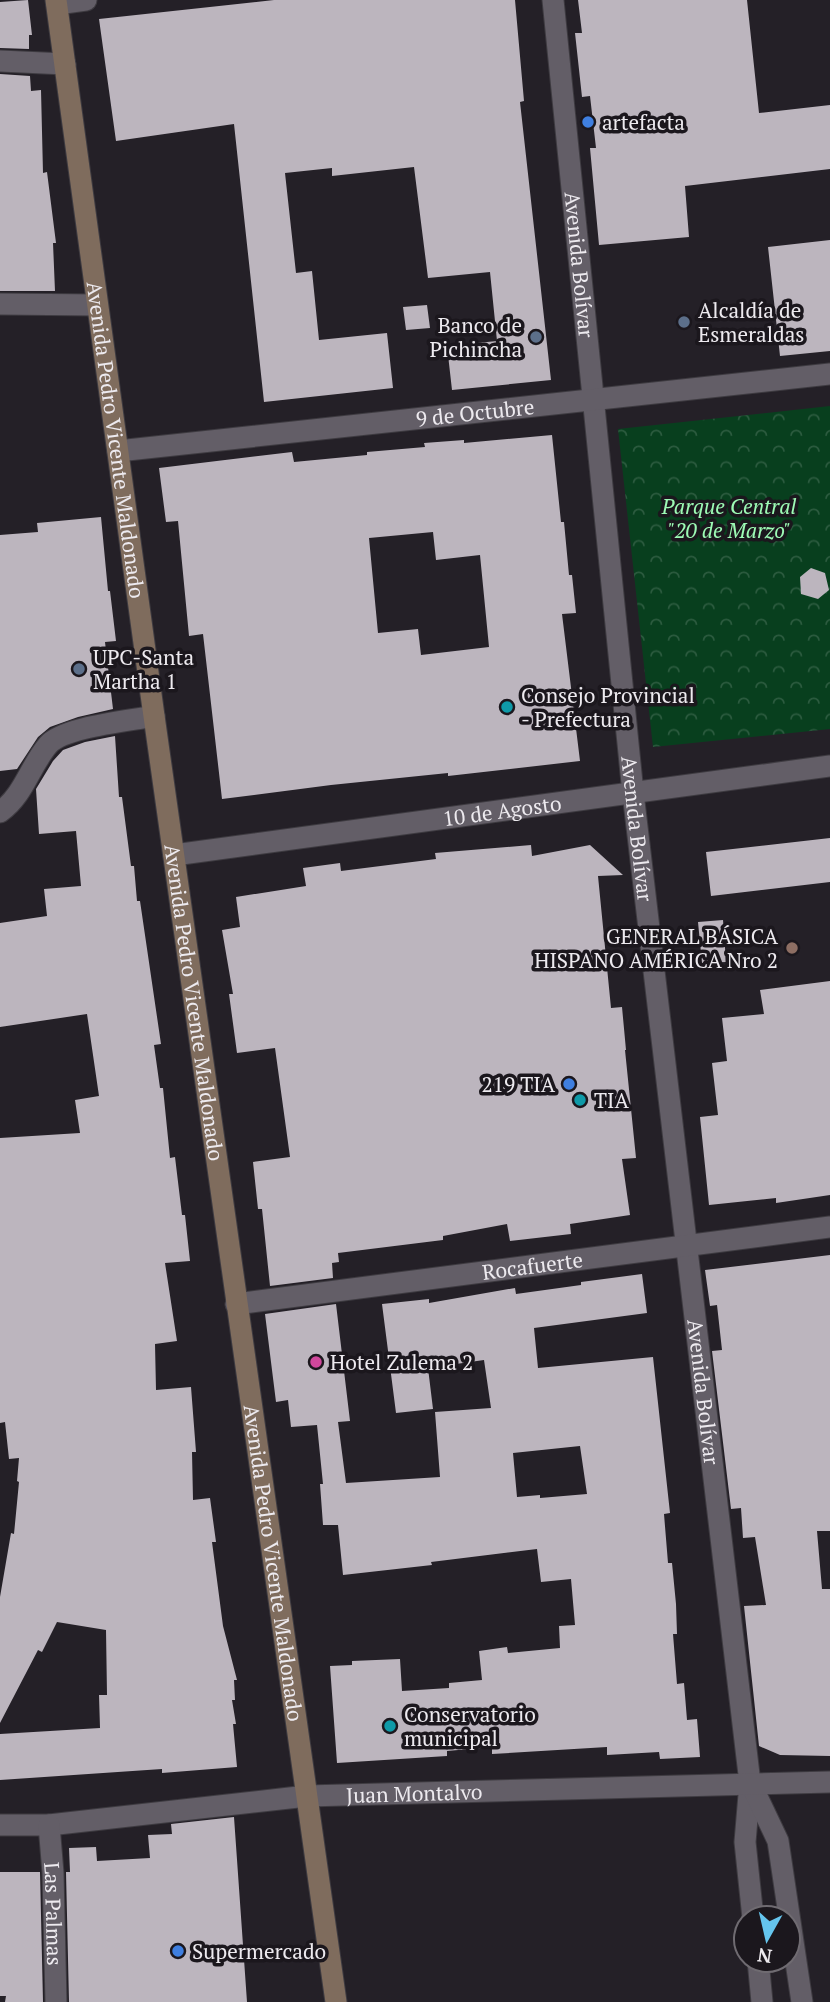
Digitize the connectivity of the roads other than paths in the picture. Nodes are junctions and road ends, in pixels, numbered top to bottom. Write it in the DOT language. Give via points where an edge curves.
graph roads {
  1 [pos="86,0"];
  2 [pos="553,0"];
  3 [pos="56,2"];
  4 [pos="0,61"];
  5 [pos="65,64"];
  6 [pos="0,304"];
  7 [pos="97,305"];
  8 [pos="830,374"];
  9 [pos="593,401"];
  10 [pos="118,451"];
  11 [pos="154,716"];
  12 [pos="830,766"];
  13 [pos="633,793"];
  14 [pos="0,812"];
  15 [pos="174,855"];
  16 [pos="830,1227"];
  17 [pos="685,1246"];
  18 [pos="236,1304"];
  19 [pos="830,1782"];
  20 [pos="750,1783"];
  21 [pos="307,1796"];
  22 [pos="0,1825"];
  23 [pos="49,1825"];
  24 [pos="752,1904"];
  25 [pos="759,1974"];
  26 [pos="56,2002"];
  27 [pos="336,2002"];
  28 [pos="762,2002"];
  29 [pos="802,2002"];
  1 -- 3 [label="street"];
  2 -- 9 [label="street, Avenida Bolívar"];
  3 -- 5 [label="main road, Avenida Pedro Vicente Maldonado"];
  4 -- 5 [label="street"];
  5 -- 7 [label="main road, Avenida Pedro Vicente Maldonado"];
  6 -- 7 [label="street"];
  7 -- 10 [label="main road, Avenida Pedro Vicente Maldonado"];
  8 -- 9 [label="street, 9 de Octubre"];
  9 -- 10 [label="street, 9 de Octubre"];
  9 -- 13 [label="street, Avenida Bolívar"];
  10 -- 11 [label="main road, Avenida Pedro Vicente Maldonado"];
  11 -- 14 [label="street" via="63,733 48,744 18,793"];
  11 -- 15 [label="main road, Avenida Pedro Vicente Maldonado"];
  12 -- 13 [label="street, 10 de Agosto"];
  13 -- 15 [label="street, 10 de Agosto"];
  13 -- 17 [label="street, Avenida Bolívar"];
  15 -- 18 [label="main road, Avenida Pedro Vicente Maldonado"];
  16 -- 17 [label="street, Rocafuerte"];
  17 -- 18 [label="street, Rocafuerte"];
  17 -- 20 [label="street, Avenida Bolívar"];
  18 -- 21 [label="main road, Avenida Pedro Vicente Maldonado"];
  19 -- 20 [label="street, Juan Montalvo"];
  20 -- 21 [label="street, Juan Montalvo"];
  20 -- 24 [label="street" via="745,1842"];
  20 -- 29 [label="street" via="778,1840"];
  21 -- 23 [label="street, Juan Montalvo"];
  21 -- 27 [label="main road, Avenida Pedro Vicente Maldonado"];
  22 -- 23 [label="street, Juan Montalvo"];
  23 -- 26 [label="street, Las Palmas"];
  25 -- 28 [label="street"];
}
